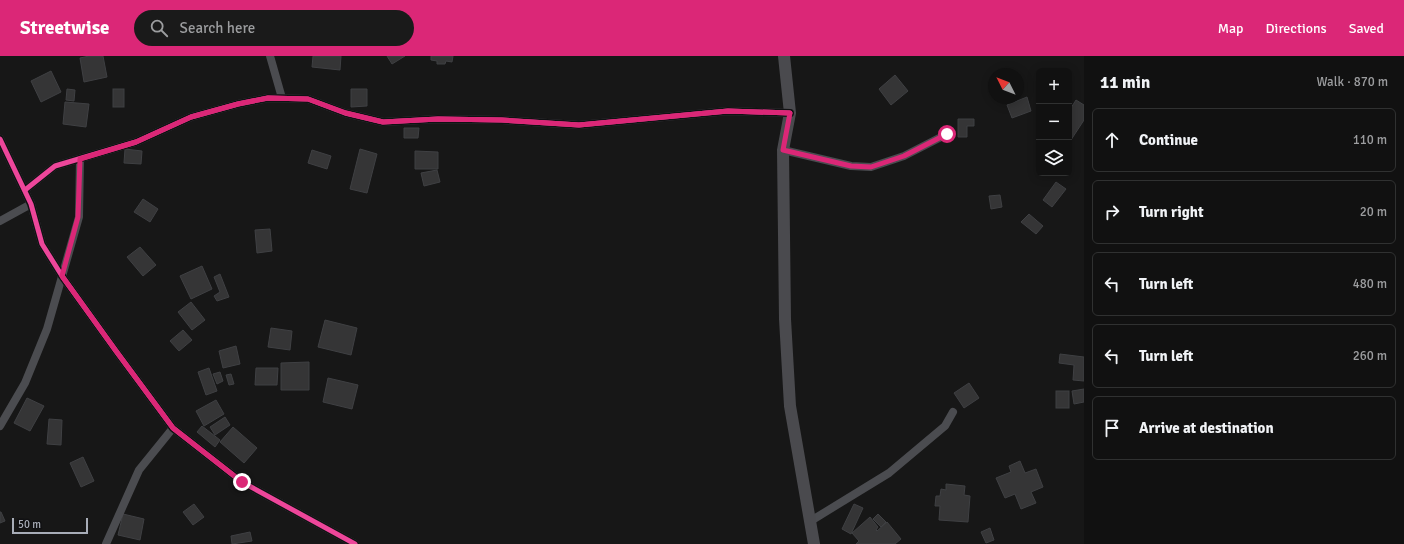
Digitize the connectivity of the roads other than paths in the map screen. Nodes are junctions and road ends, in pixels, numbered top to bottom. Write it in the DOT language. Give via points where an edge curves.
graph roads {
  1 [pos="270,56"];
  2 [pos="784,56"];
  3 [pos="282,98"];
  4 [pos="790,113"];
  5 [pos="947,134"];
  6 [pos="0,139"];
  7 [pos="783,150"];
  8 [pos="80,159"];
  9 [pos="25,190"];
  10 [pos="31,204"];
  11 [pos="0,221"];
  12 [pos="62,276"];
  13 [pos="953,412"];
  14 [pos="0,426"];
  15 [pos="173,428"];
  16 [pos="809,522"];
  17 [pos="106,544"];
  18 [pos="355,544"];
  19 [pos="814,544"];
  1 -- 3 [label="street"];
  2 -- 4 [label="street"];
  3 -- 4 [label="street" via="308,99 346,113 383,122 438,119 579,125 728,111"];
  3 -- 8 [label="street" via="238,104 191,117 136,142"];
  4 -- 7 [label="street"];
  5 -- 7 [label="street" via="904,156 871,167 851,166"];
  6 -- 9 [label="street"];
  7 -- 16 [label="street" via="785,319 790,406"];
  8 -- 9 [label="street" via="55,166"];
  8 -- 12 [label="street" via="78,217"];
  9 -- 10 [label="street"];
  10 -- 11 [label="street"];
  10 -- 12 [label="street" via="42,244"];
  12 -- 14 [label="street" via="47,329 25,383"];
  12 -- 15 [label="street"];
  13 -- 16 [label="street" via="945,426 890,473"];
  15 -- 17 [label="street" via="139,470"];
  15 -- 18 [label="street" via="242,482"];
  16 -- 19 [label="street"];
}
